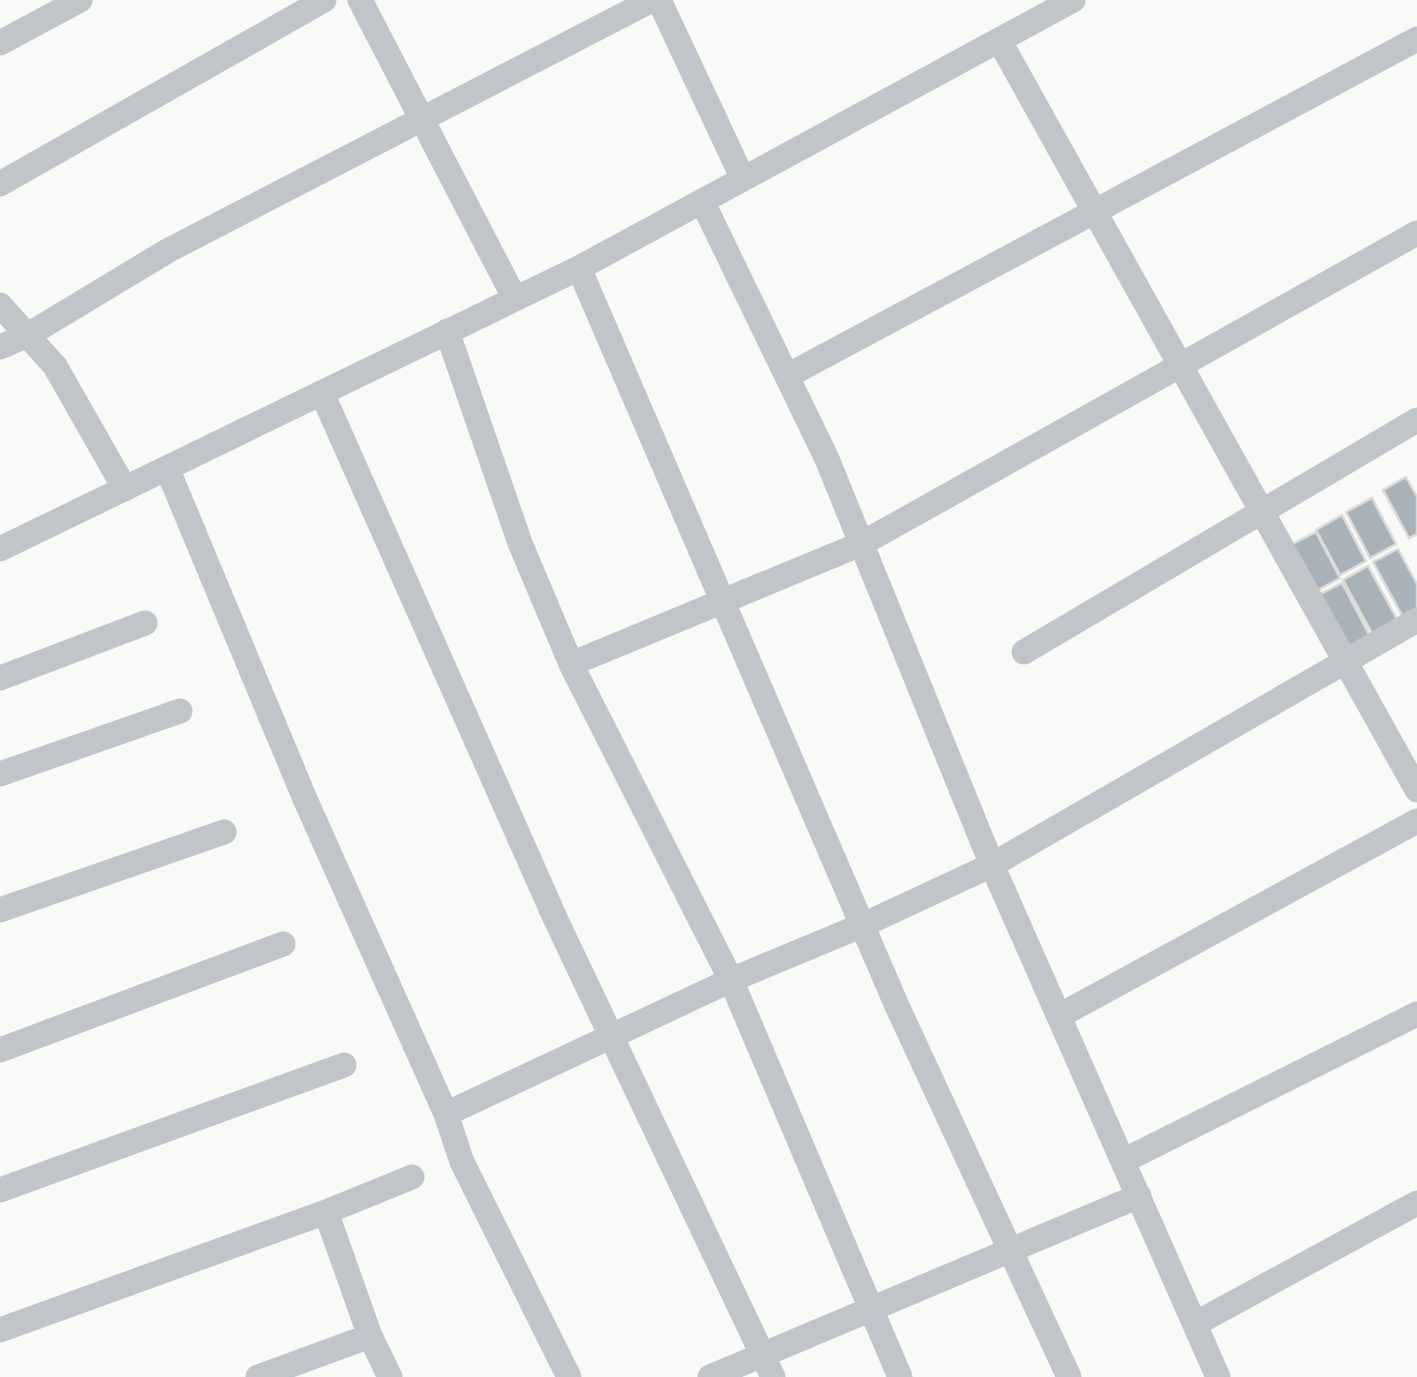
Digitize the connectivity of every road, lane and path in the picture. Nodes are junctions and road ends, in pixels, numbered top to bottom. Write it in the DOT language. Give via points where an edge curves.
graph roads {
  1 [pos="80,0"];
  2 [pos="324,0"];
  3 [pos="360,0"];
  4 [pos="652,0"];
  5 [pos="660,0"];
  6 [pos="1058,3"];
  7 [pos="1417,39"];
  8 [pos="999,40"];
  9 [pos="0,43"];
  10 [pos="420,120"];
  11 [pos="743,179"];
  12 [pos="0,184"];
  13 [pos="702,201"];
  14 [pos="1094,210"];
  15 [pos="1417,232"];
  16 [pos="579,268"];
  17 [pos="515,299"];
  18 [pos="0,305"];
  19 [pos="447,331"];
  20 [pos="28,335"];
  21 [pos="0,347"];
  22 [pos="1179,364"];
  23 [pos="787,376"];
  24 [pos="322,393"];
  25 [pos="1417,420"];
  26 [pos="167,468"];
  27 [pos="125,489"];
  28 [pos="1262,512"];
  29 [pos="861,544"];
  30 [pos="0,549"];
  31 [pos="723,601"];
  32 [pos="1417,620"];
  33 [pos="145,623"];
  34 [pos="1024,652"];
  35 [pos="1346,662"];
  36 [pos="571,664"];
  37 [pos="0,678"];
  38 [pos="180,711"];
  39 [pos="0,774"];
  40 [pos="1417,790"];
  41 [pos="1417,820"];
  42 [pos="224,832"];
  43 [pos="992,865"];
  44 [pos="0,910"];
  45 [pos="862,925"];
  46 [pos="283,944"];
  47 [pos="732,980"];
  48 [pos="1417,1014"];
  49 [pos="1059,1016"];
  50 [pos="610,1038"];
  51 [pos="0,1050"];
  52 [pos="344,1064"];
  53 [pos="446,1114"];
  54 [pos="1123,1162"];
  55 [pos="412,1178"];
  56 [pos="0,1190"];
  57 [pos="1139,1196"];
  58 [pos="1417,1203"];
  59 [pos="326,1212"];
  60 [pos="1011,1250"];
  61 [pos="871,1309"];
  62 [pos="1195,1324"];
  63 [pos="0,1330"];
  64 [pos="370,1336"];
  65 [pos="768,1366"];
  66 [pos="258,1377"];
  67 [pos="390,1377"];
  68 [pos="569,1377"];
  69 [pos="710,1377"];
  70 [pos="900,1377"];
  71 [pos="1069,1377"];
  72 [pos="1218,1377"];
  1 -- 9 [label="street"];
  2 -- 12 [label="street"];
  3 -- 10 [label="street"];
  4 -- 10 [label="street"];
  5 -- 11 [label="street"];
  6 -- 8 [label="street"];
  7 -- 14 [label="street"];
  8 -- 11 [label="street"];
  8 -- 14 [label="street"];
  10 -- 17 [label="street"];
  10 -- 20 [label="street" via="169,250"];
  11 -- 13 [label="street"];
  13 -- 16 [label="street"];
  13 -- 23 [label="street"];
  14 -- 22 [label="street"];
  14 -- 23 [label="street"];
  15 -- 22 [label="street"];
  16 -- 17 [label="street"];
  16 -- 31 [label="street"];
  17 -- 19 [label="street"];
  18 -- 20 [label="street"];
  19 -- 24 [label="street"];
  19 -- 36 [label="street" via="520,542"];
  20 -- 21 [label="street"];
  20 -- 27 [label="street" via="56,366"];
  22 -- 28 [label="street"];
  22 -- 29 [label="street"];
  23 -- 29 [label="street"];
  24 -- 26 [label="street"];
  24 -- 50 [label="street"];
  25 -- 28 [label="street"];
  26 -- 27 [label="street"];
  26 -- 53 [label="street"];
  27 -- 30 [label="street"];
  28 -- 34 [label="street"];
  28 -- 35 [label="street"];
  29 -- 31 [label="street"];
  29 -- 43 [label="street"];
  31 -- 36 [label="street"];
  31 -- 45 [label="street"];
  32 -- 35 [label="street"];
  33 -- 37 [label="street"];
  35 -- 40 [label="street"];
  35 -- 43 [label="street"];
  36 -- 47 [label="street"];
  38 -- 39 [label="street"];
  41 -- 49 [label="street"];
  42 -- 44 [label="street"];
  43 -- 45 [label="street"];
  43 -- 49 [label="street"];
  45 -- 47 [label="street"];
  45 -- 60 [label="street"];
  46 -- 51 [label="street"];
  47 -- 50 [label="street"];
  47 -- 61 [label="street"];
  48 -- 54 [label="street"];
  49 -- 54 [label="street"];
  50 -- 53 [label="street"];
  50 -- 65 [label="street"];
  52 -- 56 [label="street"];
  53 -- 68 [label="street" via="462,1162"];
  54 -- 57 [label="street"];
  55 -- 59 [label="street"];
  57 -- 60 [label="street"];
  57 -- 62 [label="street"];
  58 -- 62 [label="street"];
  59 -- 63 [label="street"];
  59 -- 64 [label="street"];
  60 -- 61 [label="street"];
  60 -- 71 [label="street"];
  61 -- 65 [label="street"];
  61 -- 70 [label="street"];
  62 -- 72 [label="street"];
  64 -- 66 [label="street"];
  64 -- 67 [label="street"];
  65 -- 69 [label="street"];
}
